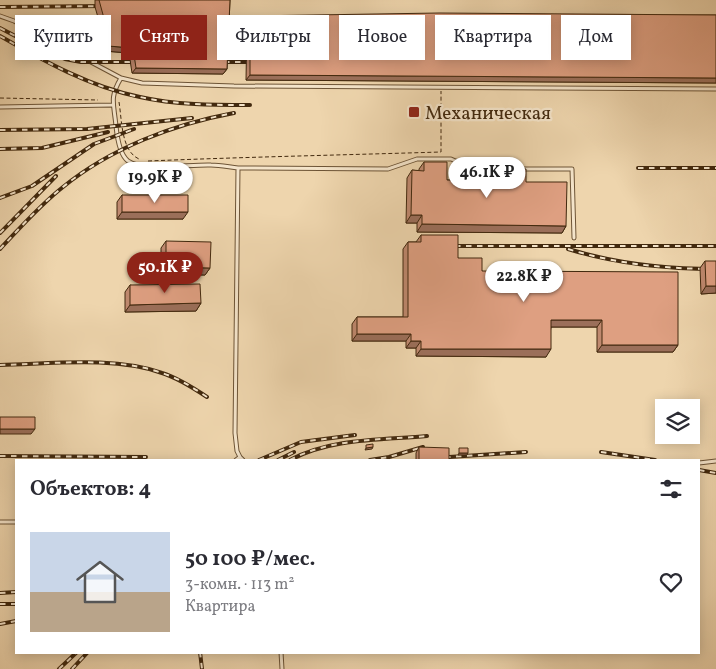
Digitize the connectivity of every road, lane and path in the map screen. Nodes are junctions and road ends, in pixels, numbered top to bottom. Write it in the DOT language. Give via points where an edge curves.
graph roads {
  1 [pos="0,16"];
  2 [pos="121,78"];
  3 [pos="441,88"];
  4 [pos="716,89"];
  5 [pos="0,98"];
  6 [pos="112,100"];
  7 [pos="112,105"];
  8 [pos="0,107"];
  9 [pos="238,168"];
  10 [pos="495,169"];
  11 [pos="514,169"];
  12 [pos="574,238"];
  13 [pos="241,458"];
  14 [pos="716,461"];
  15 [pos="700,463"];
  16 [pos="0,522"];
  17 [pos="15,522"];
  18 [pos="281,654"];
  19 [pos="282,669"];
  1 -- 2 [label="lane"];
  2 -- 3 [label="lane" via="142,83 224,86"];
  2 -- 6 [label="lane"];
  3 -- 4 [label="lane"];
  3 -- 6 [label="path" via="441,152 336,156 142,160 130,153 119,102"];
  5 -- 6 [label="path"];
  6 -- 7 [label="lane"];
  7 -- 8 [label="lane"];
  7 -- 9 [label="lane" via="121,151 133,164 213,164"];
  9 -- 10 [label="lane" via="388,169 416,160 451,159 476,170"];
  9 -- 13 [label="lane" via="235,433 236,451"];
  11 -- 12 [label="lane" via="572,169"];
  14 -- 15 [label="lane"];
  16 -- 17 [label="lane"];
  18 -- 19 [label="lane"];
}
